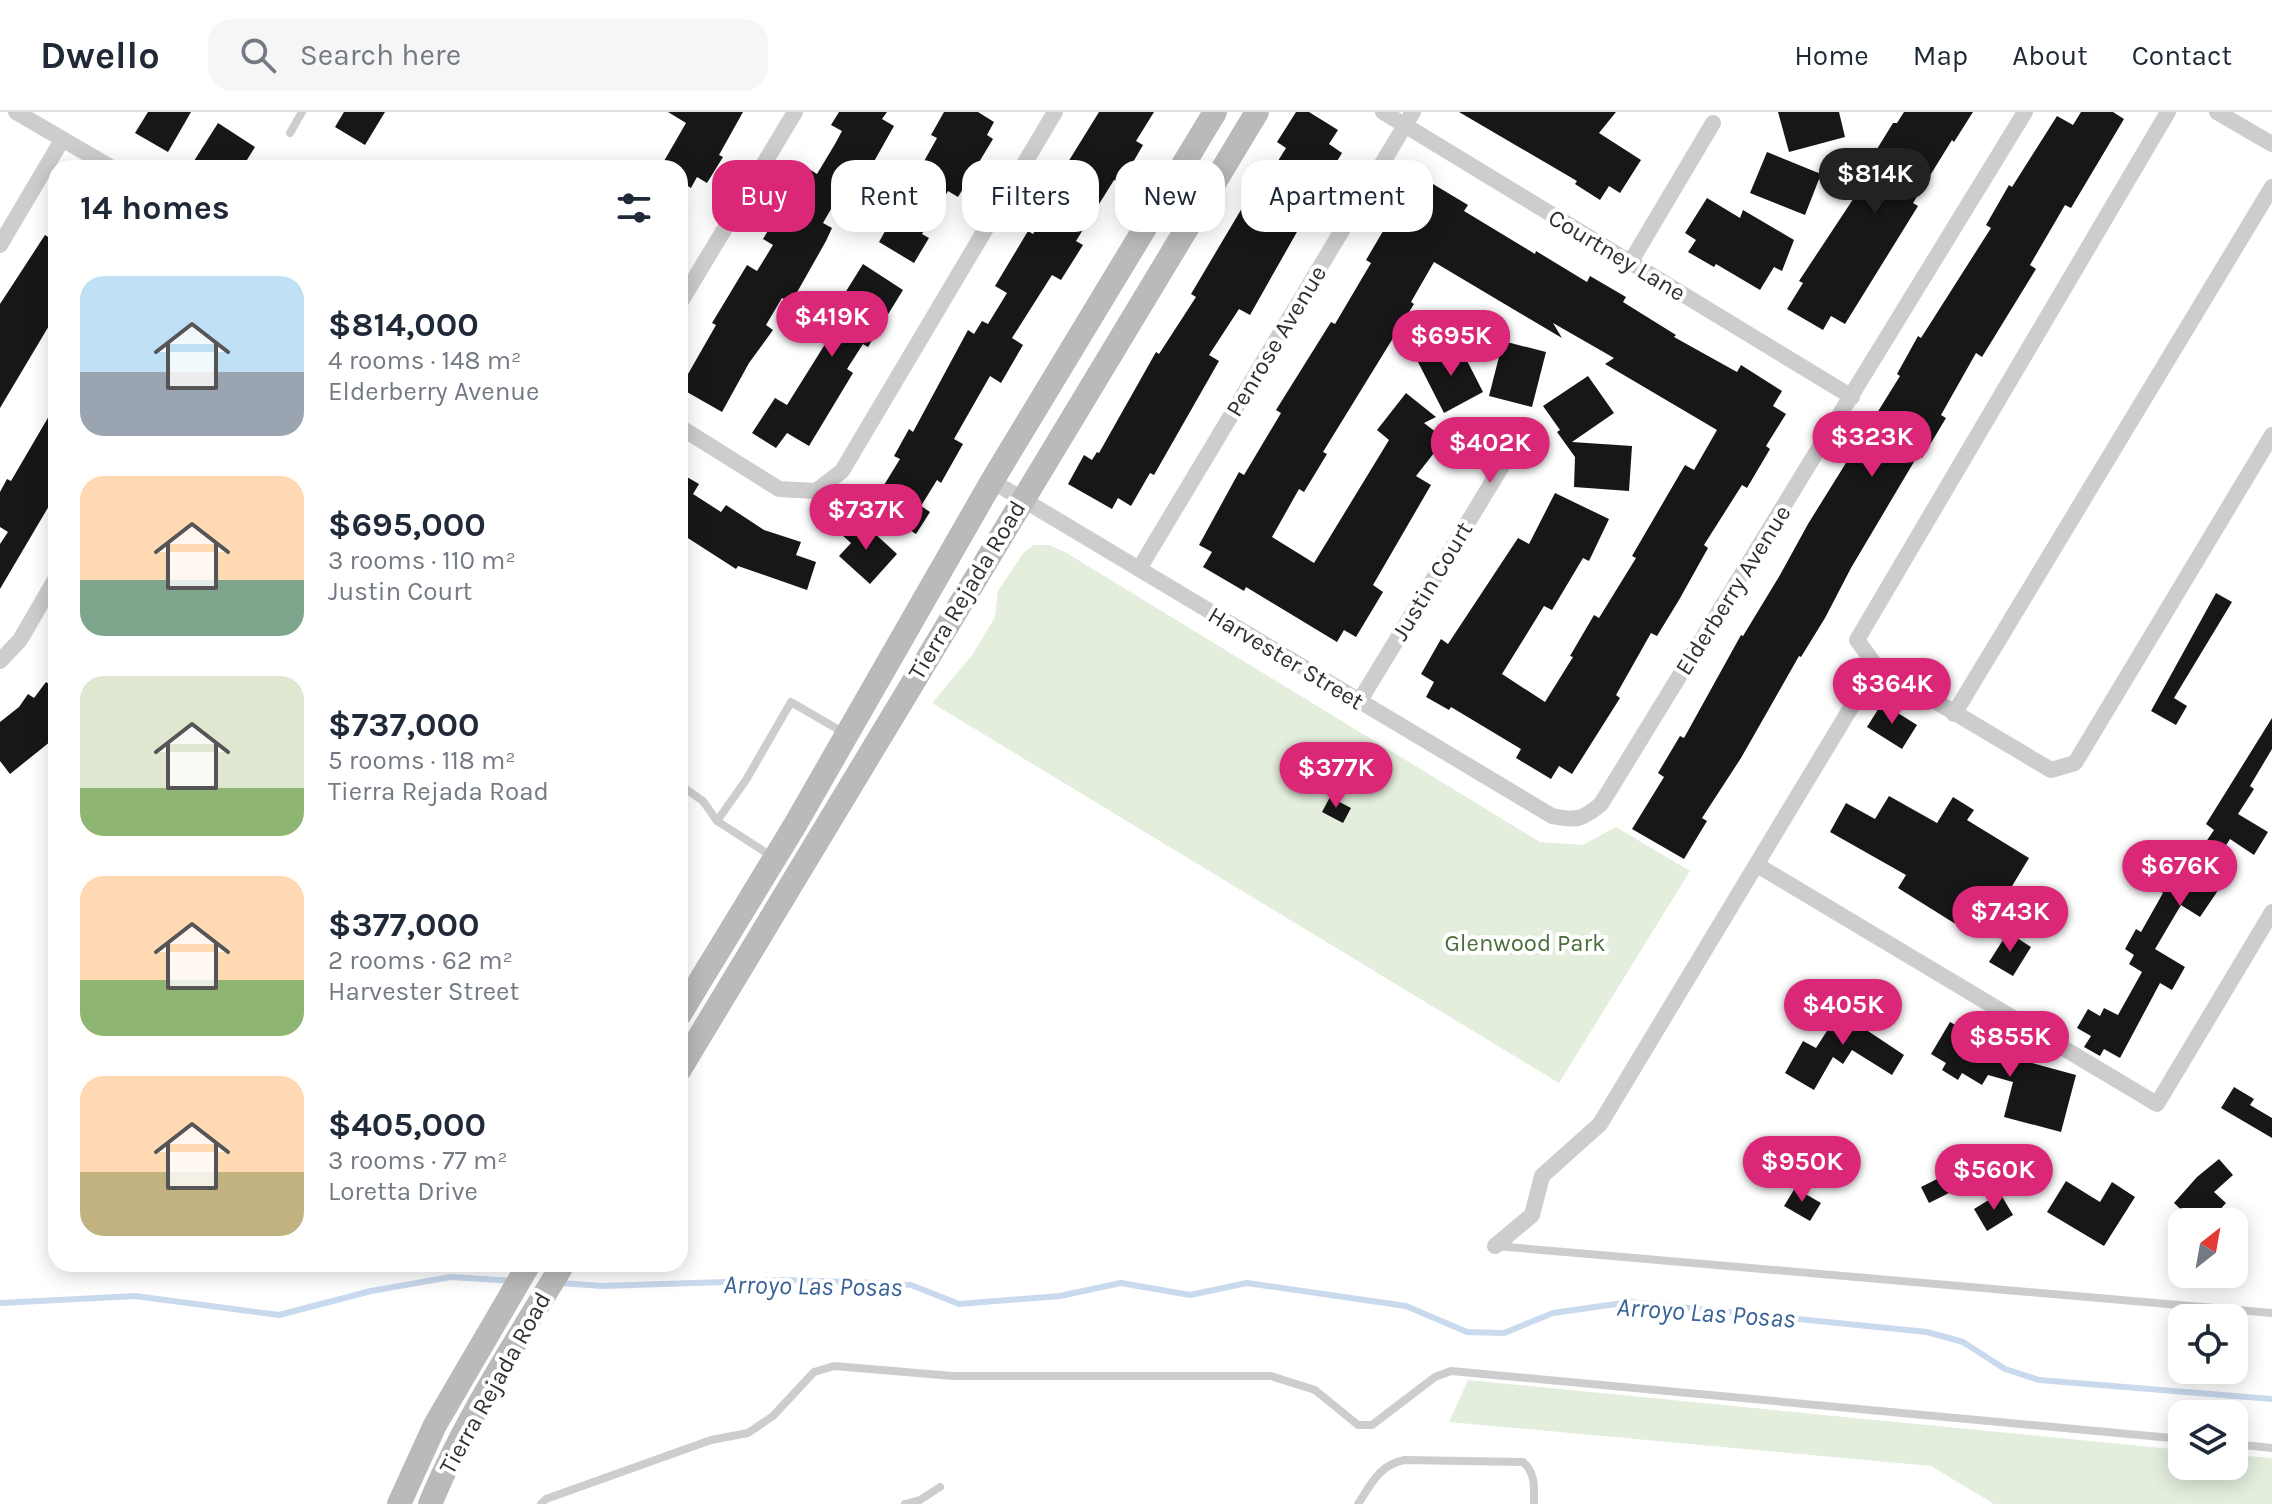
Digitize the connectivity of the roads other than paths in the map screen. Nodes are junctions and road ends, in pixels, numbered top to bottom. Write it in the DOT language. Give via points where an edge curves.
graph roads {
  1 [pos="16,112"];
  2 [pos="302,112"];
  3 [pos="795,112"];
  4 [pos="1215,112"];
  5 [pos="1257,112"];
  6 [pos="1383,112"];
  7 [pos="2025,112"];
  8 [pos="2168,112"];
  9 [pos="2217,112"];
  10 [pos="1052,113"];
  11 [pos="2235,116"];
  12 [pos="1409,119"];
  13 [pos="1713,123"];
  14 [pos="290,133"];
  15 [pos="62,140"];
  16 [pos="2272,144"];
  17 [pos="50,160"];
  18 [pos="98,160"];
  19 [pos="48,164"];
  20 [pos="2272,187"];
  21 [pos="0,245"];
  22 [pos="1630,263"];
  23 [pos="688,290"];
  24 [pos="1852,397"];
  25 [pos="688,432"];
  26 [pos="2272,435"];
  27 [pos="1505,461"];
  28 [pos="992,481"];
  29 [pos="1022,498"];
  30 [pos="1139,569"];
  31 [pos="48,592"];
  32 [pos="0,661"];
  33 [pos="1876,666"];
  34 [pos="1359,702"];
  35 [pos="1954,714"];
  36 [pos="847,735"];
  37 [pos="688,791"];
  38 [pos="1585,817"];
  39 [pos="717,821"];
  40 [pos="775,858"];
  41 [pos="1757,865"];
  42 [pos="2272,912"];
  43 [pos="688,1001"];
  44 [pos="688,1056"];
  45 [pos="1495,1246"];
  46 [pos="524,1272"];
  47 [pos="558,1272"];
  48 [pos="2272,1313"];
  49 [pos="2168,1438"];
  50 [pos="2248,1445"];
  51 [pos="2272,1448"];
  52 [pos="940,1487"];
  53 [pos="399,1504"];
  54 [pos="430,1504"];
  55 [pos="541,1504"];
  56 [pos="905,1504"];
  57 [pos="1358,1504"];
  58 [pos="1534,1504"];
  1 -- 15 [label="street"];
  2 -- 14 [label="lane"];
  3 -- 23 [label="street"];
  4 -- 28 [label="main road, Tierra Rejada Road"];
  5 -- 29 [label="main road, Tierra Rejada Road"];
  6 -- 12 [label="street, Courtney Lane"];
  7 -- 24 [label="street, Elderberry Avenue"];
  8 -- 33 [label="street" via="1857,640"];
  9 -- 11 [label="street"];
  10 -- 25 [label="street" via="842,471 816,491 779,489"];
  11 -- 16 [label="street"];
  12 -- 22 [label="street, Courtney Lane"];
  12 -- 30 [label="street, Penrose Avenue"];
  13 -- 22 [label="street"];
  15 -- 17 [label="street"];
  15 -- 18 [label="street"];
  19 -- 21 [label="street"];
  20 -- 35 [label="street"];
  22 -- 24 [label="street, Courtney Lane"];
  24 -- 38 [label="street, Elderberry Avenue" via="1601,804"];
  26 -- 35 [label="street" via="2075,763 2051,770"];
  27 -- 34 [label="street, Justin Court"];
  28 -- 29 [label="street, Harvester Street"];
  28 -- 36 [label="main road, Tierra Rejada Road"];
  29 -- 30 [label="street, Harvester Street"];
  29 -- 44 [label="main road, Tierra Rejada Road"];
  30 -- 34 [label="street, Harvester Street"];
  31 -- 32 [label="street" via="20,640"];
  33 -- 35 [label="street"];
  33 -- 41 [label="street"];
  34 -- 38 [label="street, Harvester Street" via="1552,816"];
  36 -- 39 [label="lane" via="791,702"];
  36 -- 40 [label="main road, Tierra Rejada Road"];
  37 -- 39 [label="lane"];
  39 -- 40 [label="lane"];
  40 -- 43 [label="main road, Tierra Rejada Road"];
  41 -- 42 [label="street" via="2157,1104"];
  41 -- 45 [label="street" via="1600,1124 1542,1176 1532,1215"];
  45 -- 48 [label="lane"];
  46 -- 53 [label="main road, Tierra Rejada Road" via="435,1425"];
  47 -- 54 [label="main road, Tierra Rejada Road" via="486,1393"];
  49 -- 55 [label="lane" via="1451,1371 1435,1377 1372,1425 1358,1425 1315,1390 1271,1376 953,1376 834,1366 814,1372 773,1416 748,1433 711,1440"];
  50 -- 51 [label="lane"];
  52 -- 56 [label="lane"];
  57 -- 58 [label="lane" via="1383,1468 1405,1460 1523,1462 1534,1480"];
}
